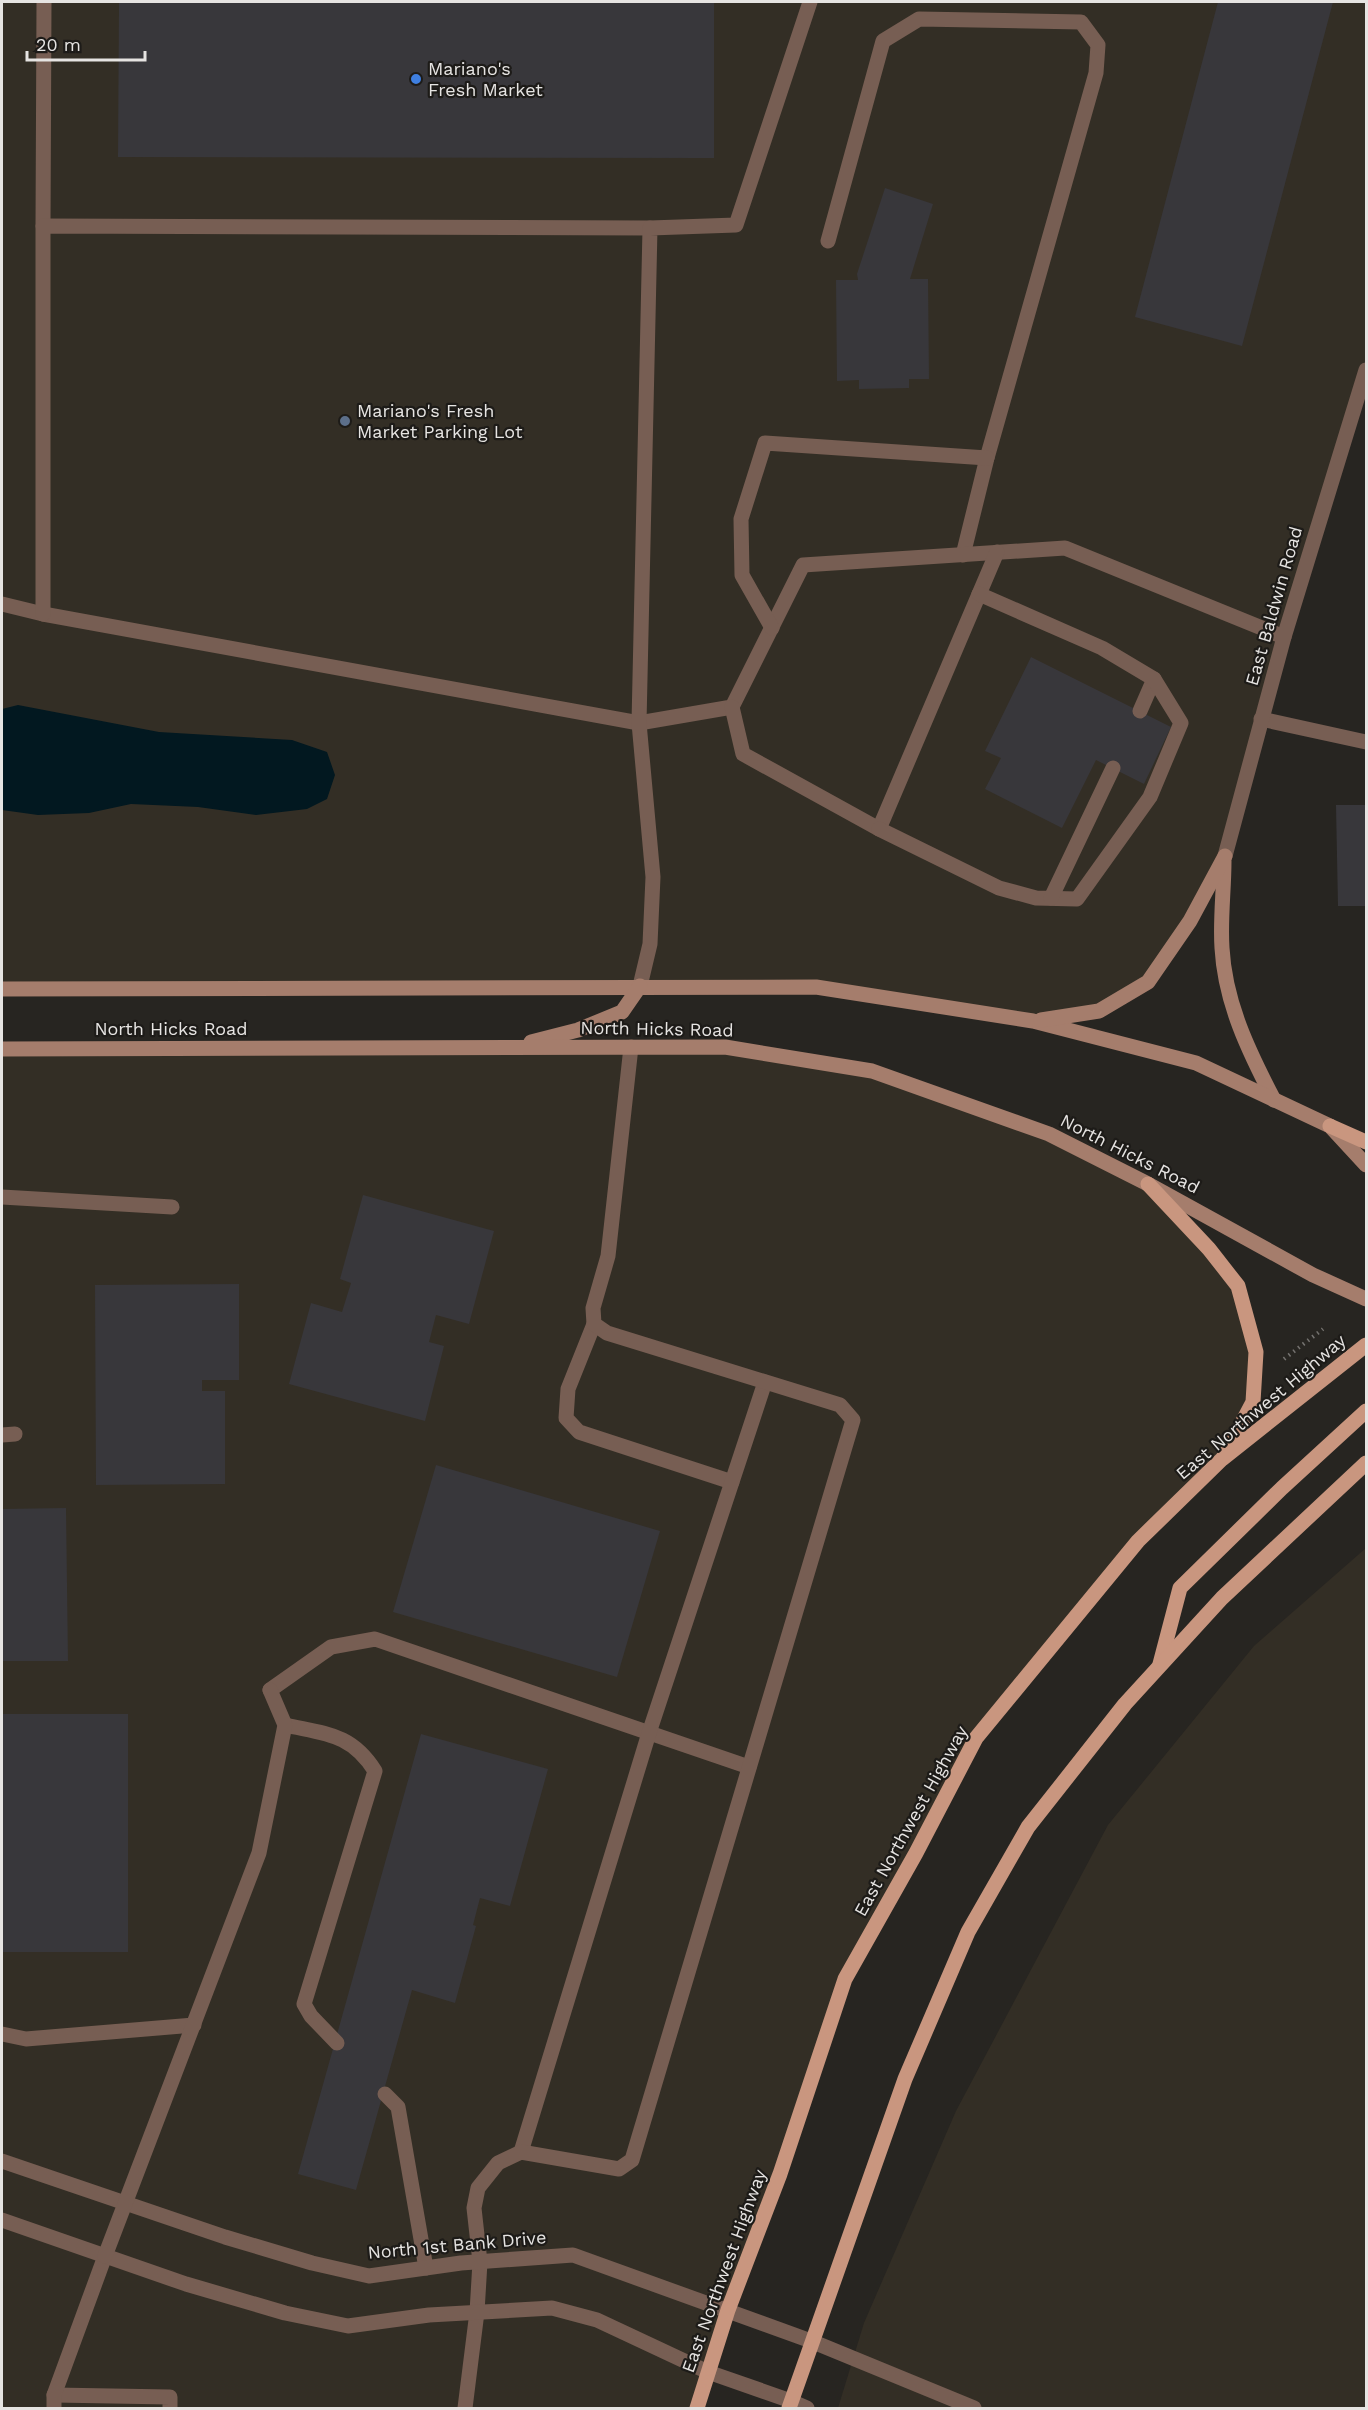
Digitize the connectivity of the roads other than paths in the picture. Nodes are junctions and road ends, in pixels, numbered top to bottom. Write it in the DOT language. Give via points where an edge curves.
graph roads {
  1 [pos="44,2"];
  2 [pos="810,2"];
  3 [pos="43,226"];
  4 [pos="650,228"];
  5 [pos="828,241"];
  6 [pos="1366,370"];
  7 [pos="987,458"];
  8 [pos="997,552"];
  9 [pos="963,555"];
  10 [pos="980,594"];
  11 [pos="2,604"];
  12 [pos="43,614"];
  13 [pos="772,628"];
  14 [pos="1284,637"];
  15 [pos="1154,679"];
  16 [pos="732,707"];
  17 [pos="1140,711"];
  18 [pos="1262,719"];
  19 [pos="639,723"];
  20 [pos="1366,742"];
  21 [pos="1113,768"];
  22 [pos="879,829"];
  23 [pos="1225,855"];
  24 [pos="1051,898"];
  25 [pos="640,986"];
  26 [pos="2,989"];
  27 [pos="1033,1021"];
  28 [pos="631,1047"];
  29 [pos="504,1048"];
  30 [pos="2,1049"];
  31 [pos="1274,1100"];
  32 [pos="1330,1126"];
  33 [pos="1366,1142"];
  34 [pos="1366,1165"];
  35 [pos="1148,1184"];
  36 [pos="2,1197"];
  37 [pos="172,1207"];
  38 [pos="1366,1299"];
  39 [pos="594,1324"];
  40 [pos="1366,1345"];
  41 [pos="765,1382"];
  42 [pos="1366,1411"];
  43 [pos="1222,1460"];
  44 [pos="1366,1463"];
  45 [pos="732,1482"];
  46 [pos="1159,1667"];
  47 [pos="285,1725"];
  48 [pos="649,1732"];
  49 [pos="749,1767"];
  50 [pos="194,2025"];
  51 [pos="2,2034"];
  52 [pos="337,2043"];
  53 [pos="385,2094"];
  54 [pos="521,2152"];
  55 [pos="2,2161"];
  56 [pos="126,2202"];
  57 [pos="2,2220"];
  58 [pos="105,2256"];
  59 [pos="480,2262"];
  60 [pos="426,2268"];
  61 [pos="728,2310"];
  62 [pos="477,2312"];
  63 [pos="811,2341"];
  64 [pos="708,2372"];
  65 [pos="54,2402"];
  66 [pos="790,2405"];
  67 [pos="170,2409"];
  68 [pos="465,2409"];
  69 [pos="697,2409"];
  70 [pos="807,2409"];
  71 [pos="974,2409"];
  1 -- 3 [label="street"];
  2 -- 4 [label="street" via="736,225"];
  3 -- 4 [label="street"];
  3 -- 12 [label="street"];
  4 -- 19 [label="street"];
  5 -- 7 [label="street" via="883,41 919,19 1081,22 1098,45 1096,73"];
  6 -- 14 [label="street, East Baldwin Road"];
  7 -- 9 [label="street"];
  7 -- 13 [label="street" via="765,443 741,519 741,575"];
  8 -- 9 [label="street"];
  8 -- 10 [label="street"];
  8 -- 14 [label="street" via="1065,548"];
  9 -- 13 [label="street" via="803,565"];
  10 -- 15 [label="street" via="1102,648"];
  10 -- 22 [label="street"];
  11 -- 12 [label="street"];
  12 -- 19 [label="street"];
  13 -- 16 [label="street"];
  14 -- 18 [label="street, East Baldwin Road"];
  15 -- 17 [label="street"];
  15 -- 24 [label="street" via="1181,723 1150,797 1077,899"];
  16 -- 19 [label="street"];
  16 -- 22 [label="street" via="744,754"];
  18 -- 20 [label="street"];
  18 -- 23 [label="street, East Baldwin Road"];
  19 -- 25 [label="street" via="653,877 650,944"];
  21 -- 24 [label="street"];
  22 -- 24 [label="street" via="999,888"];
  23 -- 27 [label="main road" via="1191,921 1148,982 1099,1011"];
  23 -- 31 [label="main road" via="1222,950 1233,1005 1248,1050"];
  25 -- 26 [label="main road"];
  25 -- 27 [label="main road" via="816,987"];
  25 -- 29 [label="main road" via="622,1012 578,1030"];
  27 -- 31 [label="main road" via="1196,1063"];
  28 -- 29 [label="main road, North Hicks Road"];
  28 -- 35 [label="main road, North Hicks Road" via="725,1047 872,1071 1049,1134"];
  28 -- 39 [label="street" via="608,1256 593,1308"];
  29 -- 30 [label="main road, North Hicks Road"];
  31 -- 32 [label="main road"];
  32 -- 33 [label="main road"];
  32 -- 34 [label="main road"];
  35 -- 38 [label="main road, North Hicks Road" via="1313,1275"];
  35 -- 43 [label="main road" via="1238,1286 1256,1352 1253,1402"];
  36 -- 37 [label="street"];
  39 -- 41 [label="street" via="607,1333"];
  39 -- 45 [label="street" via="568,1389 566,1418 579,1432"];
  40 -- 43 [label="main road, East Northwest Highway"];
  41 -- 45 [label="street"];
  41 -- 49 [label="street" via="840,1405 853,1420"];
  42 -- 46 [label="main road" via="1180,1588"];
  43 -- 61 [label="main road, East Northwest Highway" via="1138,1541 976,1738 845,1979 780,2174"];
  44 -- 46 [label="main road" via="1222,1598"];
  45 -- 48 [label="street"];
  46 -- 63 [label="main road" via="1028,1827 968,1932 905,2079"];
  47 -- 48 [label="street" via="270,1690 331,1647 375,1639"];
  47 -- 50 [label="street" via="259,1853"];
  47 -- 52 [label="street" via="352,1743 375,1771 304,2004"];
  48 -- 49 [label="street"];
  48 -- 54 [label="street"];
  49 -- 54 [label="street" via="632,2160 619,2169"];
  50 -- 51 [label="street" via="26,2039"];
  50 -- 56 [label="street"];
  53 -- 60 [label="street" via="398,2108"];
  54 -- 59 [label="street" via="498,2163 478,2188 474,2208"];
  55 -- 56 [label="street, North 1st Bank Drive"];
  56 -- 58 [label="street"];
  56 -- 60 [label="street, North 1st Bank Drive" via="236,2240 369,2276"];
  57 -- 58 [label="street"];
  58 -- 62 [label="street" via="285,2313 348,2326"];
  58 -- 65 [label="street"];
  59 -- 60 [label="street, North 1st Bank Drive"];
  59 -- 61 [label="street, North 1st Bank Drive" via="573,2255"];
  59 -- 62 [label="street"];
  61 -- 63 [label="street, North 1st Bank Drive"];
  61 -- 64 [label="main road, East Northwest Highway"];
  62 -- 64 [label="street" via="552,2308 597,2320"];
  62 -- 68 [label="street"];
  63 -- 66 [label="main road"];
  63 -- 71 [label="street, North 1st Bank Drive"];
  64 -- 66 [label="street"];
  64 -- 69 [label="main road, East Northwest Highway"];
  65 -- 67 [label="street" via="170,2397"];
  66 -- 70 [label="street"];
}
